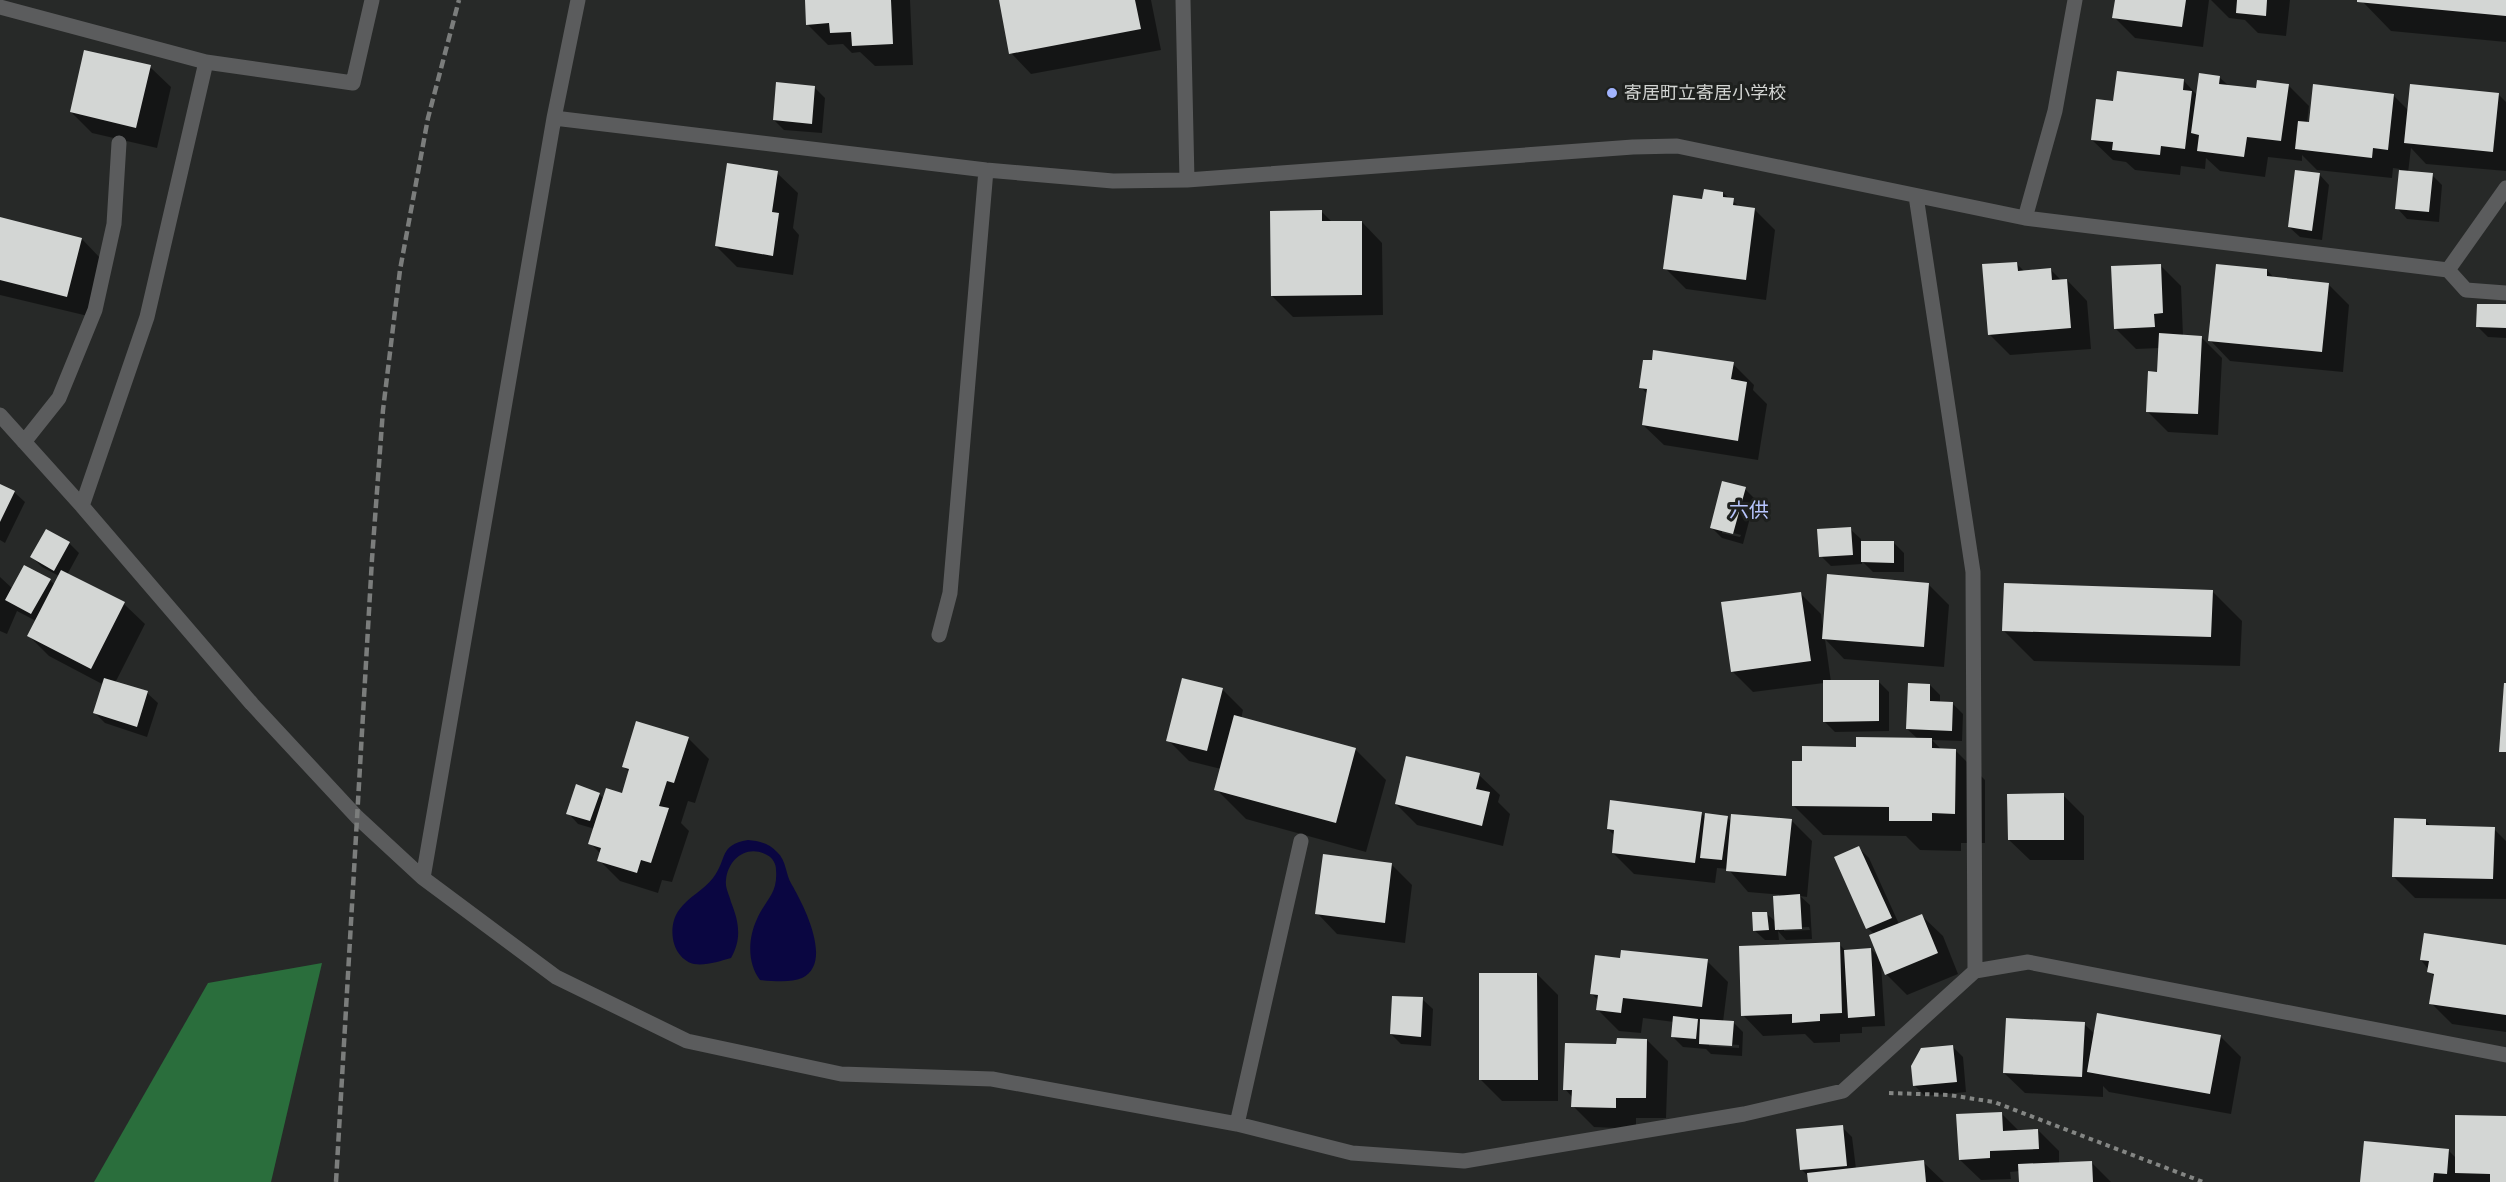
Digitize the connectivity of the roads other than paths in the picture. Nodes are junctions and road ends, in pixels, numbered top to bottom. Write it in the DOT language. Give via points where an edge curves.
graph roads {
  1 [pos="372,0"];
  2 [pos="578,0"];
  3 [pos="1183,0"];
  4 [pos="2075,0"];
  5 [pos="0,7"];
  6 [pos="206,62"];
  7 [pos="554,118"];
  8 [pos="119,143"];
  9 [pos="986,170"];
  10 [pos="1187,180"];
  11 [pos="2506,188"];
  12 [pos="1916,196"];
  13 [pos="2025,218"];
  14 [pos="2448,270"];
  15 [pos="2506,293"];
  16 [pos="0,415"];
  17 [pos="24,442"];
  18 [pos="82,506"];
  19 [pos="939,635"];
  20 [pos="1301,840"];
  21 [pos="423,878"];
  22 [pos="1975,971"];
  23 [pos="2506,1055"];
  24 [pos="1237,1124"];
  1 -- 6 [label="street" via="353,83"];
  2 -- 7 [label="street"];
  3 -- 10 [label="street"];
  4 -- 13 [label="street" via="2055,111"];
  5 -- 6 [label="street"];
  6 -- 18 [label="street" via="147,317"];
  7 -- 9 [label="street"];
  7 -- 21 [label="street"];
  8 -- 17 [label="street" via="114,224 95,310 58,398"];
  9 -- 10 [label="street" via="1113,181"];
  9 -- 19 [label="street" via="950,593"];
  10 -- 12 [label="street" via="1677,146"];
  11 -- 14 [label="street"];
  12 -- 13 [label="street"];
  12 -- 22 [label="street" via="1973,572"];
  13 -- 14 [label="street"];
  14 -- 15 [label="street" via="2466,290"];
  16 -- 17 [label="street"];
  17 -- 18 [label="street"];
  18 -- 21 [label="street" via="252,704 357,817"];
  20 -- 24 [label="street"];
  21 -- 24 [label="street" via="556,976 687,1041 841,1074 992,1079"];
  22 -- 23 [label="street" via="2028,962"];
  22 -- 24 [label="street" via="1843,1091 1744,1114 1464,1161 1352,1153"];
}
